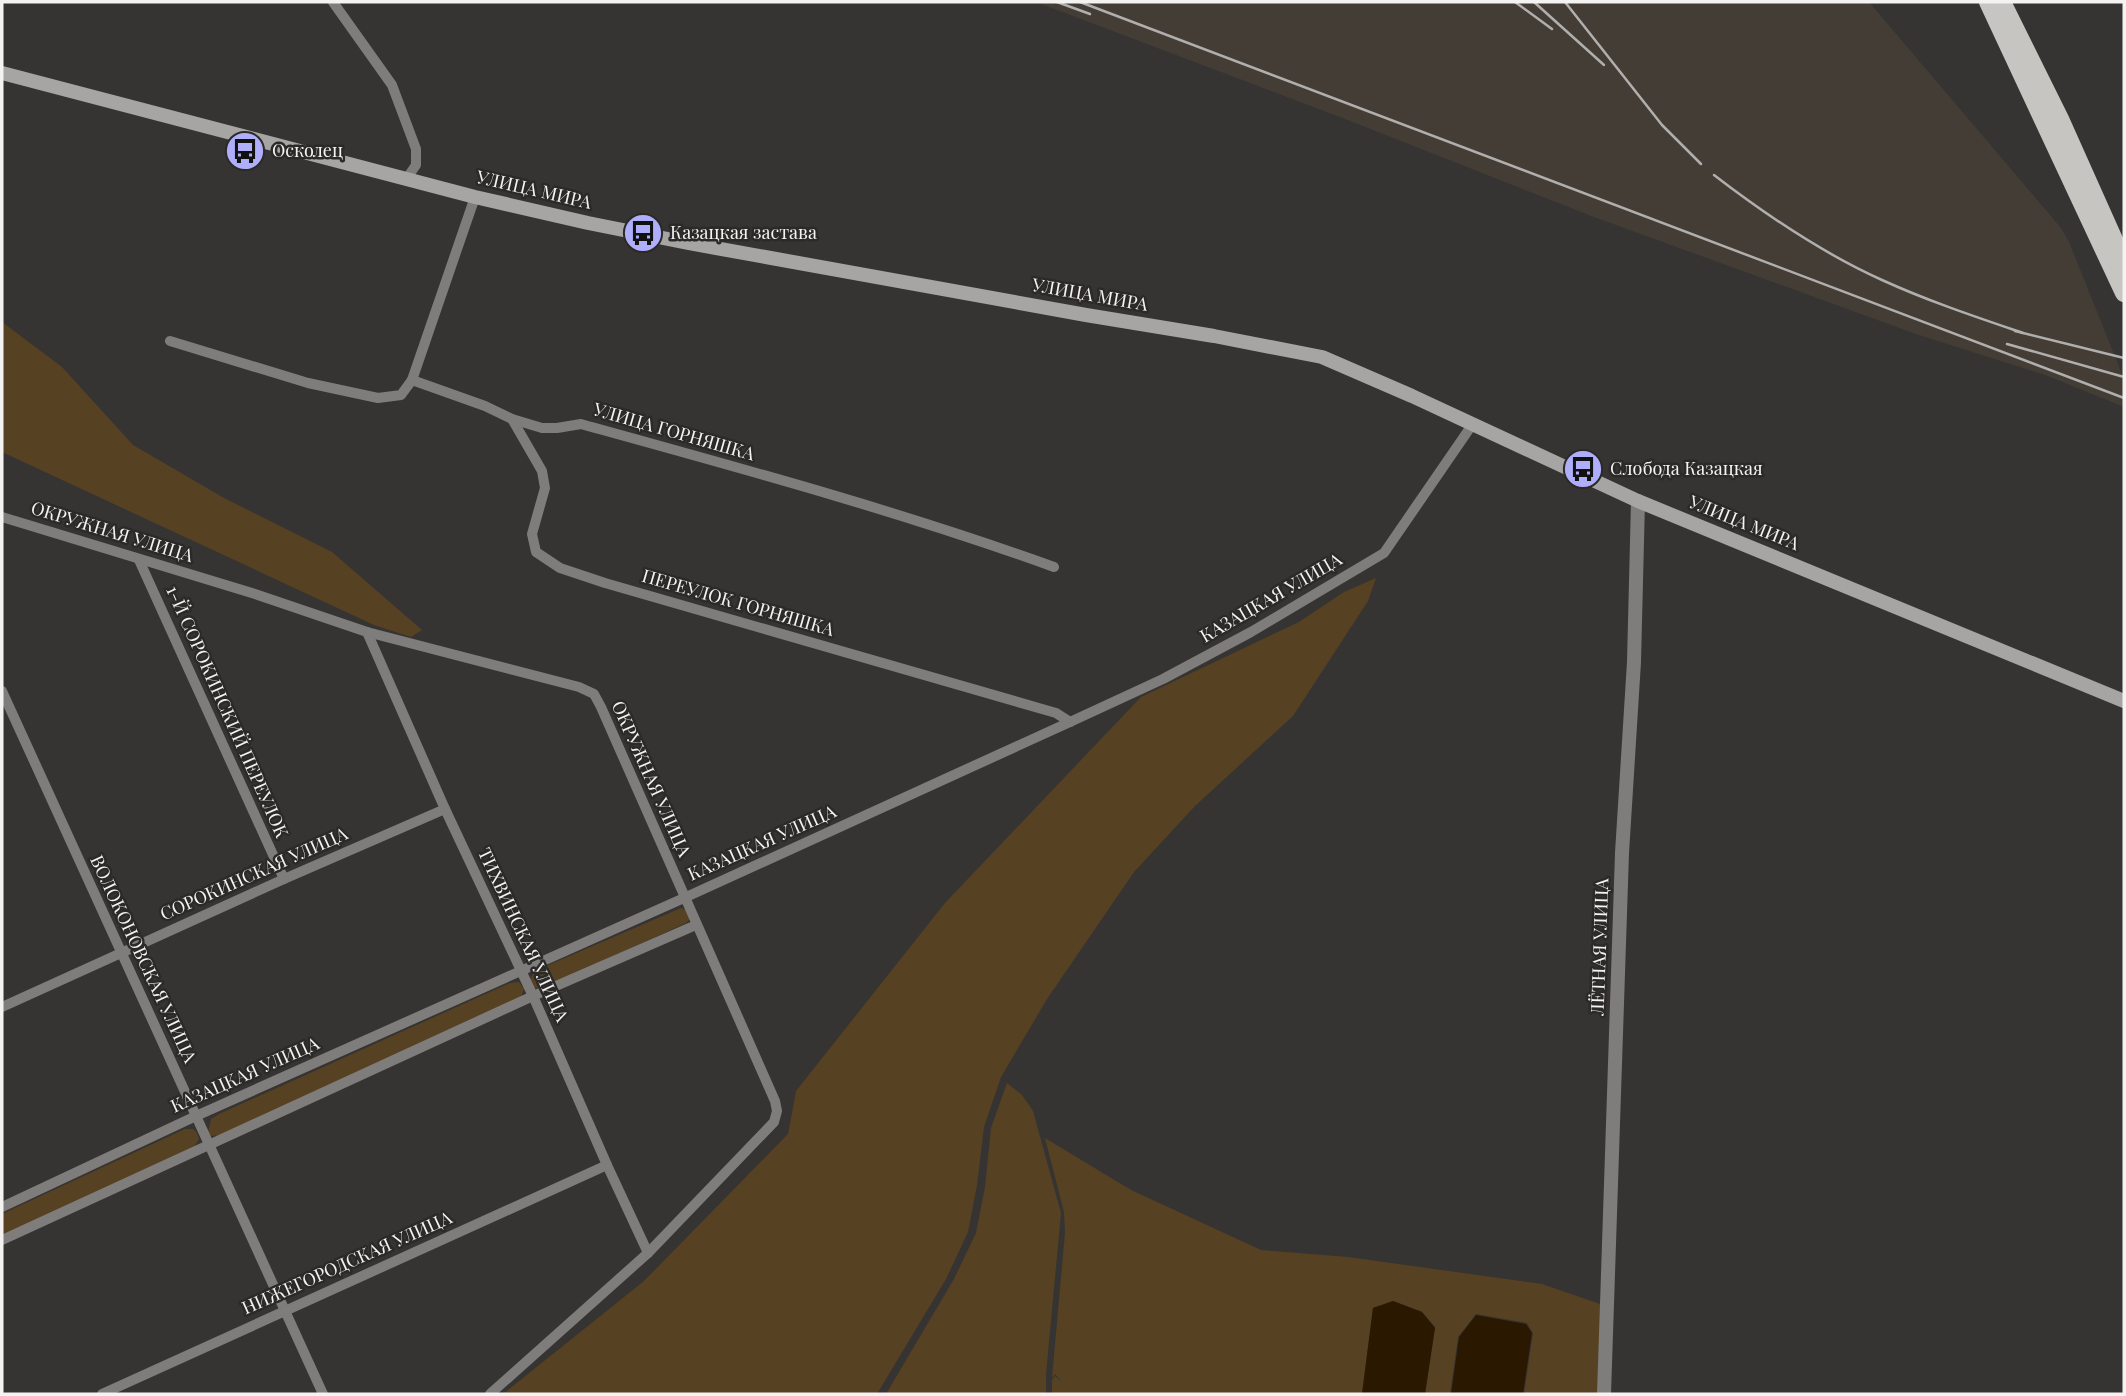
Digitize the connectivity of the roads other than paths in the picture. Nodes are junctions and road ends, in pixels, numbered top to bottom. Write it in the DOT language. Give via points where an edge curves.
graph roads {
  1 [pos="333,2"];
  2 [pos="1987,2"];
  3 [pos="2002,2"];
  4 [pos="2,73"];
  5 [pos="407,178"];
  6 [pos="475,197"];
  7 [pos="2119,266"];
  8 [pos="2124,293"];
  9 [pos="170,341"];
  10 [pos="412,380"];
  11 [pos="512,419"];
  12 [pos="1472,425"];
  13 [pos="1638,501"];
  14 [pos="2,517"];
  15 [pos="139,560"];
  16 [pos="1054,567"];
  17 [pos="368,632"];
  18 [pos="2,691"];
  19 [pos="2124,701"];
  20 [pos="1070,722"];
  21 [pos="445,809"];
  22 [pos="284,879"];
  23 [pos="684,898"];
  24 [pos="696,925"];
  25 [pos="122,952"];
  26 [pos="522,971"];
  27 [pos="533,996"];
  28 [pos="2,1007"];
  29 [pos="196,1116"];
  30 [pos="208,1145"];
  31 [pos="607,1165"];
  32 [pos="2,1206"];
  33 [pos="2,1240"];
  34 [pos="648,1253"];
  35 [pos="285,1310"];
  36 [pos="124,1390"];
  37 [pos="102,1394"];
  38 [pos="323,1394"];
  39 [pos="490,1394"];
  40 [pos="1604,1394"];
  1 -- 5 [label="street" via="392,85 416,149 416,165"];
  2 -- 7 [label="main road"];
  3 -- 7 [label="main road" via="2060,119"];
  4 -- 5 [label="main road, УЛИЦА МИРА"];
  5 -- 6 [label="main road, УЛИЦА МИРА"];
  6 -- 10 [label="street"];
  6 -- 12 [label="main road, УЛИЦА МИРА" via="688,243 1322,357"];
  7 -- 8 [label="main road"];
  9 -- 10 [label="street" via="307,383 378,398 401,396"];
  10 -- 11 [label="street, УЛИЦА ГОРНЯШКА"];
  11 -- 16 [label="street, УЛИЦА ГОРНЯШКА" via="542,428 580,424 860,502"];
  11 -- 20 [label="street, ПЕРЕУЛОК ГОРНЯШКА" via="542,471 545,488 532,534 536,552 560,568 1056,713"];
  12 -- 13 [label="main road, УЛИЦА МИРА"];
  12 -- 20 [label="street, КАЗАЦКАЯ УЛИЦА" via="1384,553 1251,632"];
  13 -- 19 [label="main road, УЛИЦА МИРА"];
  13 -- 40 [label="street, ЛЁТНАЯ УЛИЦА"];
  14 -- 15 [label="street, ОКРУЖНАЯ УЛИЦА"];
  15 -- 17 [label="street, ОКРУЖНАЯ УЛИЦА"];
  15 -- 22 [label="street, 1-Й СОРОКИНСКИЙ ПЕРЕУЛОК"];
  17 -- 21 [label="street, ТИХВИНСКАЯ УЛИЦА"];
  17 -- 23 [label="street, ОКРУЖНАЯ УЛИЦА" via="594,694"];
  18 -- 25 [label="street, ВОЛОКОНОВСКАЯ УЛИЦА"];
  20 -- 23 [label="street, КАЗАЦКАЯ УЛИЦА"];
  21 -- 22 [label="street, СОРОКИНСКАЯ УЛИЦА"];
  21 -- 26 [label="street, ТИХВИНСКАЯ УЛИЦА"];
  22 -- 25 [label="street, СОРОКИНСКАЯ УЛИЦА"];
  23 -- 24 [label="street, ОКРУЖНАЯ УЛИЦА"];
  23 -- 26 [label="street, КАЗАЦКАЯ УЛИЦА"];
  24 -- 27 [label="street"];
  24 -- 34 [label="street, ОКРУЖНАЯ УЛИЦА" via="777,1111 774,1122"];
  25 -- 28 [label="street, СОРОКИНСКАЯ УЛИЦА"];
  25 -- 29 [label="street, ВОЛОКОНОВСКАЯ УЛИЦА"];
  26 -- 27 [label="street, ТИХВИНСКАЯ УЛИЦА"];
  26 -- 29 [label="street, КАЗАЦКАЯ УЛИЦА"];
  27 -- 30 [label="street"];
  27 -- 31 [label="street, ТИХВИНСКАЯ УЛИЦА"];
  29 -- 30 [label="street, ВОЛОКОНОВСКАЯ УЛИЦА"];
  29 -- 32 [label="street, КАЗАЦКАЯ УЛИЦА"];
  30 -- 33 [label="street"];
  30 -- 35 [label="street, ВОЛОКОНОВСКАЯ УЛИЦА"];
  31 -- 34 [label="street, ТИХВИНСКАЯ УЛИЦА"];
  31 -- 35 [label="street, НИЖЕГОРОДСКАЯ УЛИЦА"];
  34 -- 39 [label="street, ОКРУЖНАЯ УЛИЦА"];
  35 -- 36 [label="street, НИЖЕГОРОДСКАЯ УЛИЦА"];
  35 -- 38 [label="street, ВОЛОКОНОВСКАЯ УЛИЦА"];
  36 -- 37 [label="street, НИЖЕГОРОДСКАЯ УЛИЦА"];
}
